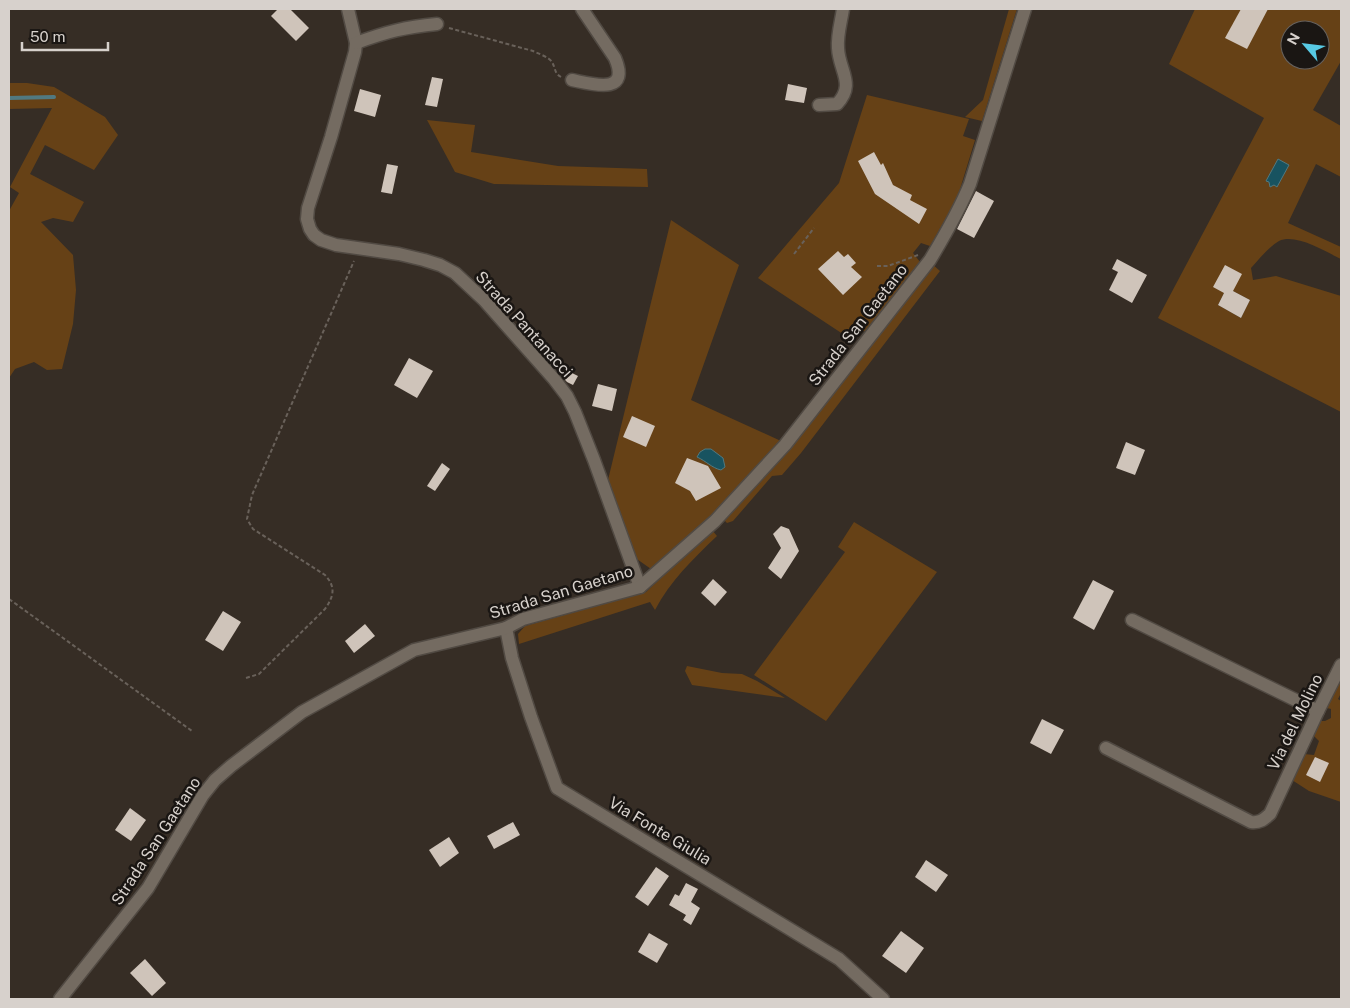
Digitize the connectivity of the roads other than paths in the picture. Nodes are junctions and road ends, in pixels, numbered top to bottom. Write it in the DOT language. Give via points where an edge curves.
graph roads {
  1 [pos="348,9"];
  2 [pos="582,9"];
  3 [pos="843,9"];
  4 [pos="1024,9"];
  5 [pos="437,24"];
  6 [pos="356,43"];
  7 [pos="572,80"];
  8 [pos="819,105"];
  9 [pos="640,587"];
  10 [pos="1132,620"];
  11 [pos="506,628"];
  12 [pos="1341,666"];
  13 [pos="1318,711"];
  14 [pos="1106,748"];
  15 [pos="60,999"];
  16 [pos="883,999"];
  1 -- 6 [label="street, Strada Pantanacci"];
  2 -- 7 [label="street" via="616,58 619,73 610,85"];
  3 -- 8 [label="street" via="838,46 846,91 837,104"];
  4 -- 9 [label="street, Strada San Gaetano" via="970,184 930,260 785,445 715,521"];
  5 -- 6 [label="street" via="389,31"];
  6 -- 9 [label="street, Strada Pantanacci" via="308,208 310,228 321,240 336,245 399,254 440,265 455,273 484,300 554,379 575,412"];
  9 -- 11 [label="street, Strada San Gaetano" via="523,619"];
  10 -- 13 [label="street"];
  11 -- 15 [label="street, Strada San Gaetano" via="414,650 302,712 231,766 203,795 148,888"];
  11 -- 16 [label="street, Via Fonte Giulia" via="512,658 557,788 839,959"];
  12 -- 13 [label="street, Via del Molino"];
  13 -- 14 [label="street, Via del Molino" via="1270,814 1258,822 1251,822"];
}
